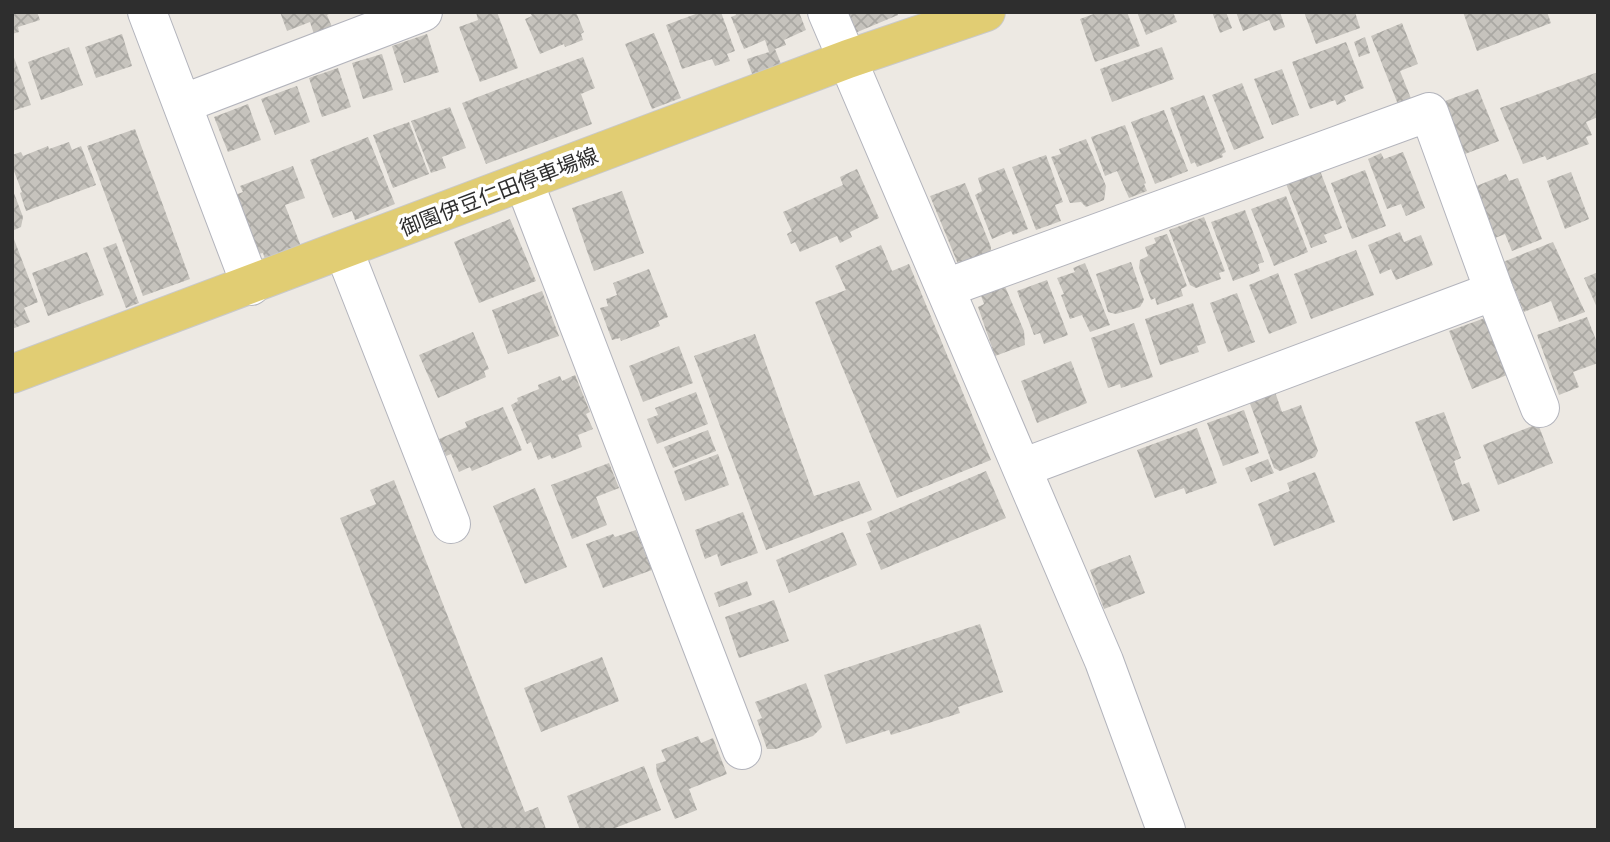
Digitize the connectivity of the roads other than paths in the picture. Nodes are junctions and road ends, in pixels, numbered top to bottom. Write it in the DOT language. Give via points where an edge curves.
graph roads {
  1 [pos="423,12"];
  2 [pos="827,12"];
  3 [pos="980,13"];
  4 [pos="158,15"];
  5 [pos="848,59"];
  6 [pos="182,104"];
  7 [pos="524,182"];
  8 [pos="344,251"];
  9 [pos="251,286"];
  10 [pos="946,288"];
  11 [pos="1494,291"];
  12 [pos="12,374"];
  13 [pos="1540,408"];
  14 [pos="1022,468"];
  15 [pos="452,524"];
  16 [pos="741,750"];
  17 [pos="1166,830"];
  1 -- 6 [label="street"];
  2 -- 5 [label="street"];
  3 -- 5 [label="main road, 御園伊豆仁田停車場線"];
  4 -- 6 [label="street"];
  5 -- 7 [label="main road, 御園伊豆仁田停車場線"];
  5 -- 10 [label="street"];
  6 -- 9 [label="street"];
  7 -- 8 [label="main road, 御園伊豆仁田停車場線"];
  7 -- 16 [label="street"];
  8 -- 9 [label="main road, 御園伊豆仁田停車場線"];
  8 -- 15 [label="street"];
  9 -- 12 [label="main road, 御園伊豆仁田停車場線"];
  10 -- 11 [label="street" via="1429,112"];
  10 -- 14 [label="street"];
  11 -- 13 [label="street"];
  11 -- 14 [label="street"];
  14 -- 17 [label="street" via="1104,661"];
}
